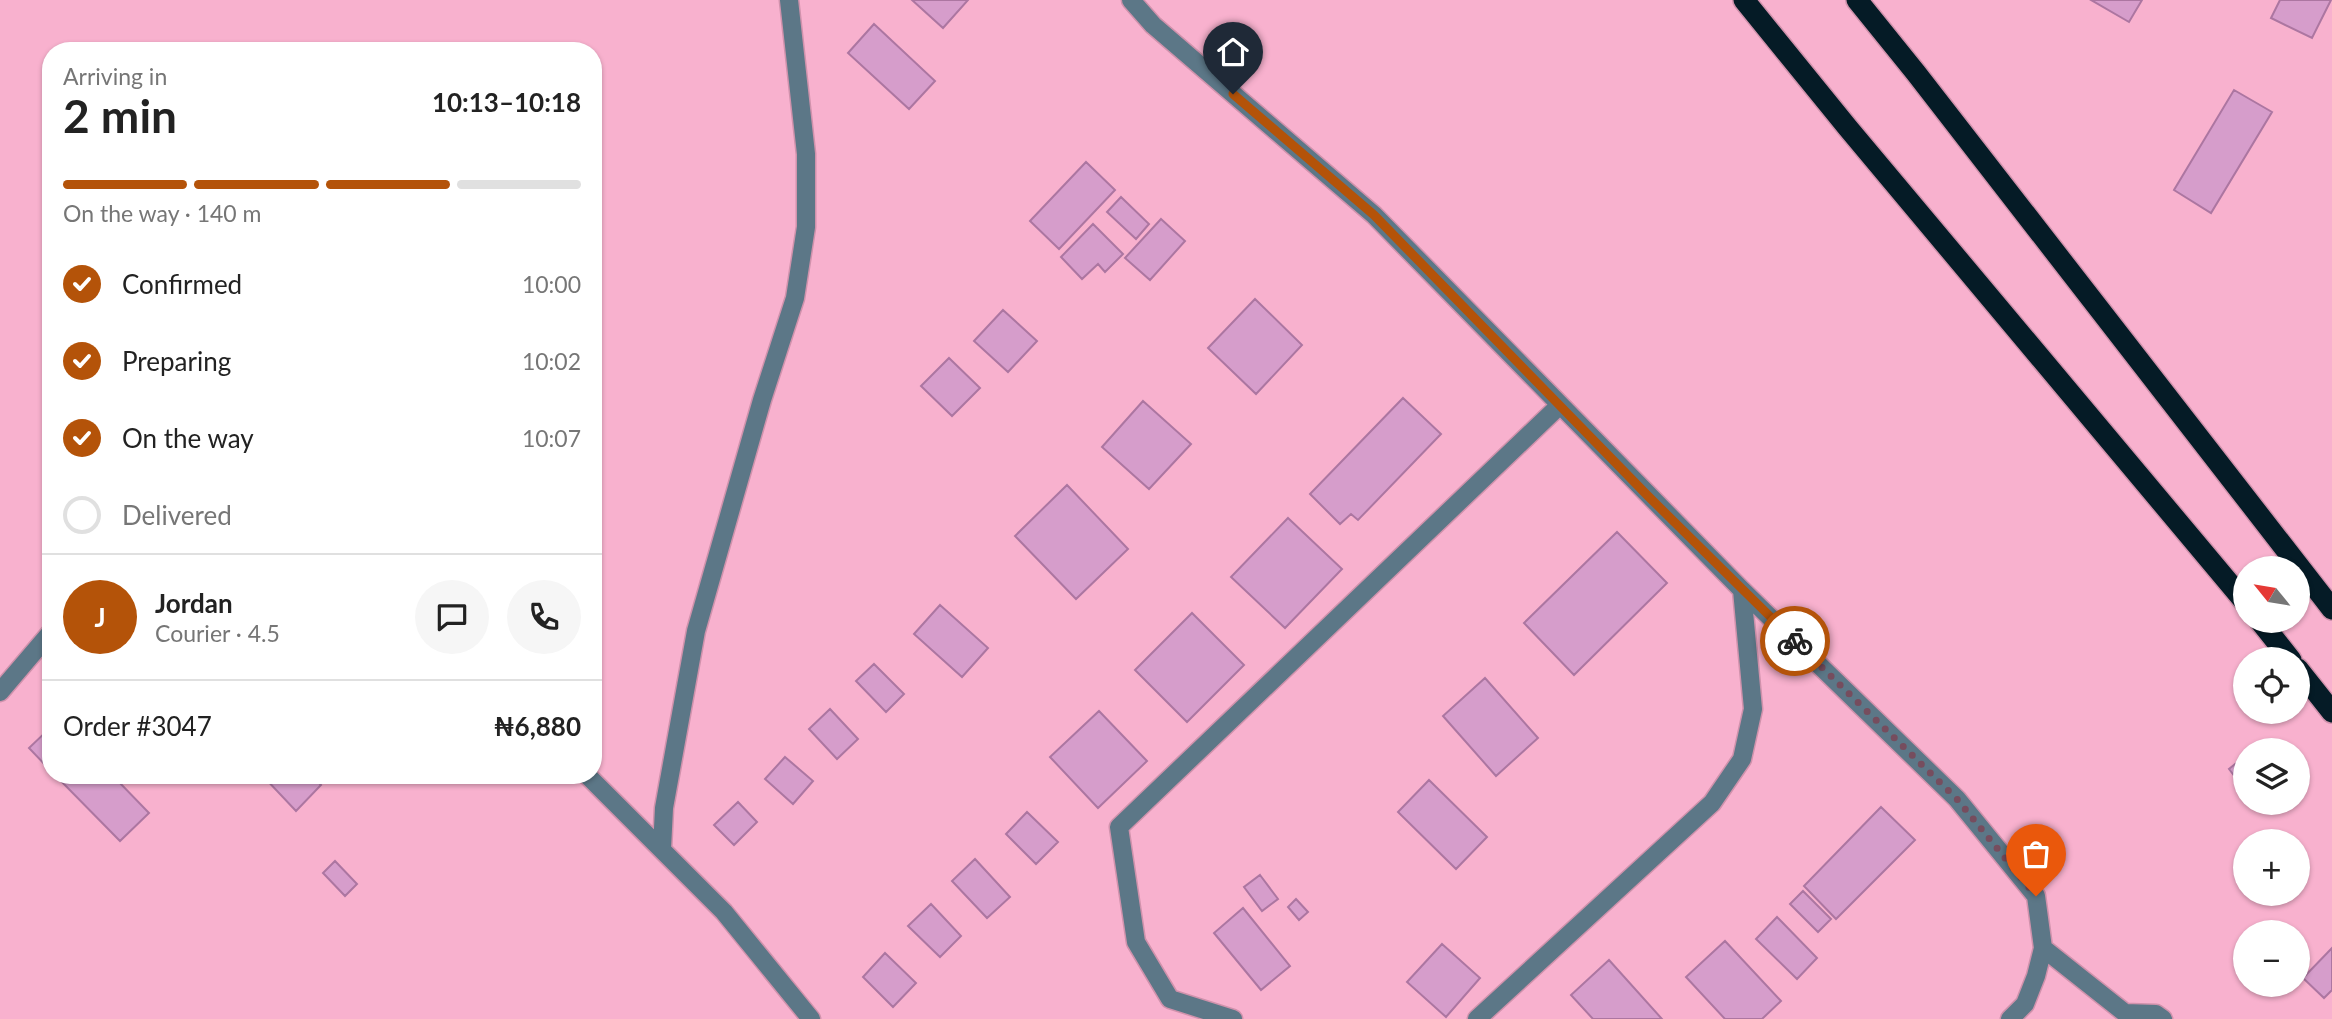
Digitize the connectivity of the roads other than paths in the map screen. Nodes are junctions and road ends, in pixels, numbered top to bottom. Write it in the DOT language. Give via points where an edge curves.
graph roads {
  1 [pos="789,0"];
  2 [pos="1131,0"];
  3 [pos="1744,0"];
  4 [pos="1857,0"];
  5 [pos="1560,405"];
  6 [pos="2233,588"];
  7 [pos="1742,590"];
  8 [pos="2332,609"];
  9 [pos="42,643"];
  10 [pos="2310,684"];
  11 [pos="0,692"];
  12 [pos="2332,712"];
  13 [pos="596,784"];
  14 [pos="662,849"];
  15 [pos="2043,948"];
  16 [pos="811,1019"];
  17 [pos="1233,1019"];
  18 [pos="1477,1019"];
  19 [pos="2010,1019"];
  20 [pos="2163,1019"];
  1 -- 14 [label="street" via="806,154 806,227 795,298 696,631 664,808"];
  2 -- 5 [label="street" via="1374,215"];
  3 -- 6 [label="highway"];
  4 -- 8 [label="highway"];
  5 -- 7 [label="street"];
  5 -- 17 [label="street" via="1119,827 1136,942 1170,999"];
  7 -- 15 [label="street" via="1957,799 2036,896"];
  7 -- 18 [label="street" via="1753,709 1742,759 1712,803"];
  9 -- 11 [label="street"];
  10 -- 12 [label="highway"];
  13 -- 14 [label="street"];
  14 -- 16 [label="street" via="724,912"];
  15 -- 19 [label="street" via="2025,1004"];
  15 -- 20 [label="street" via="2125,1013 2156,1014"];
}
